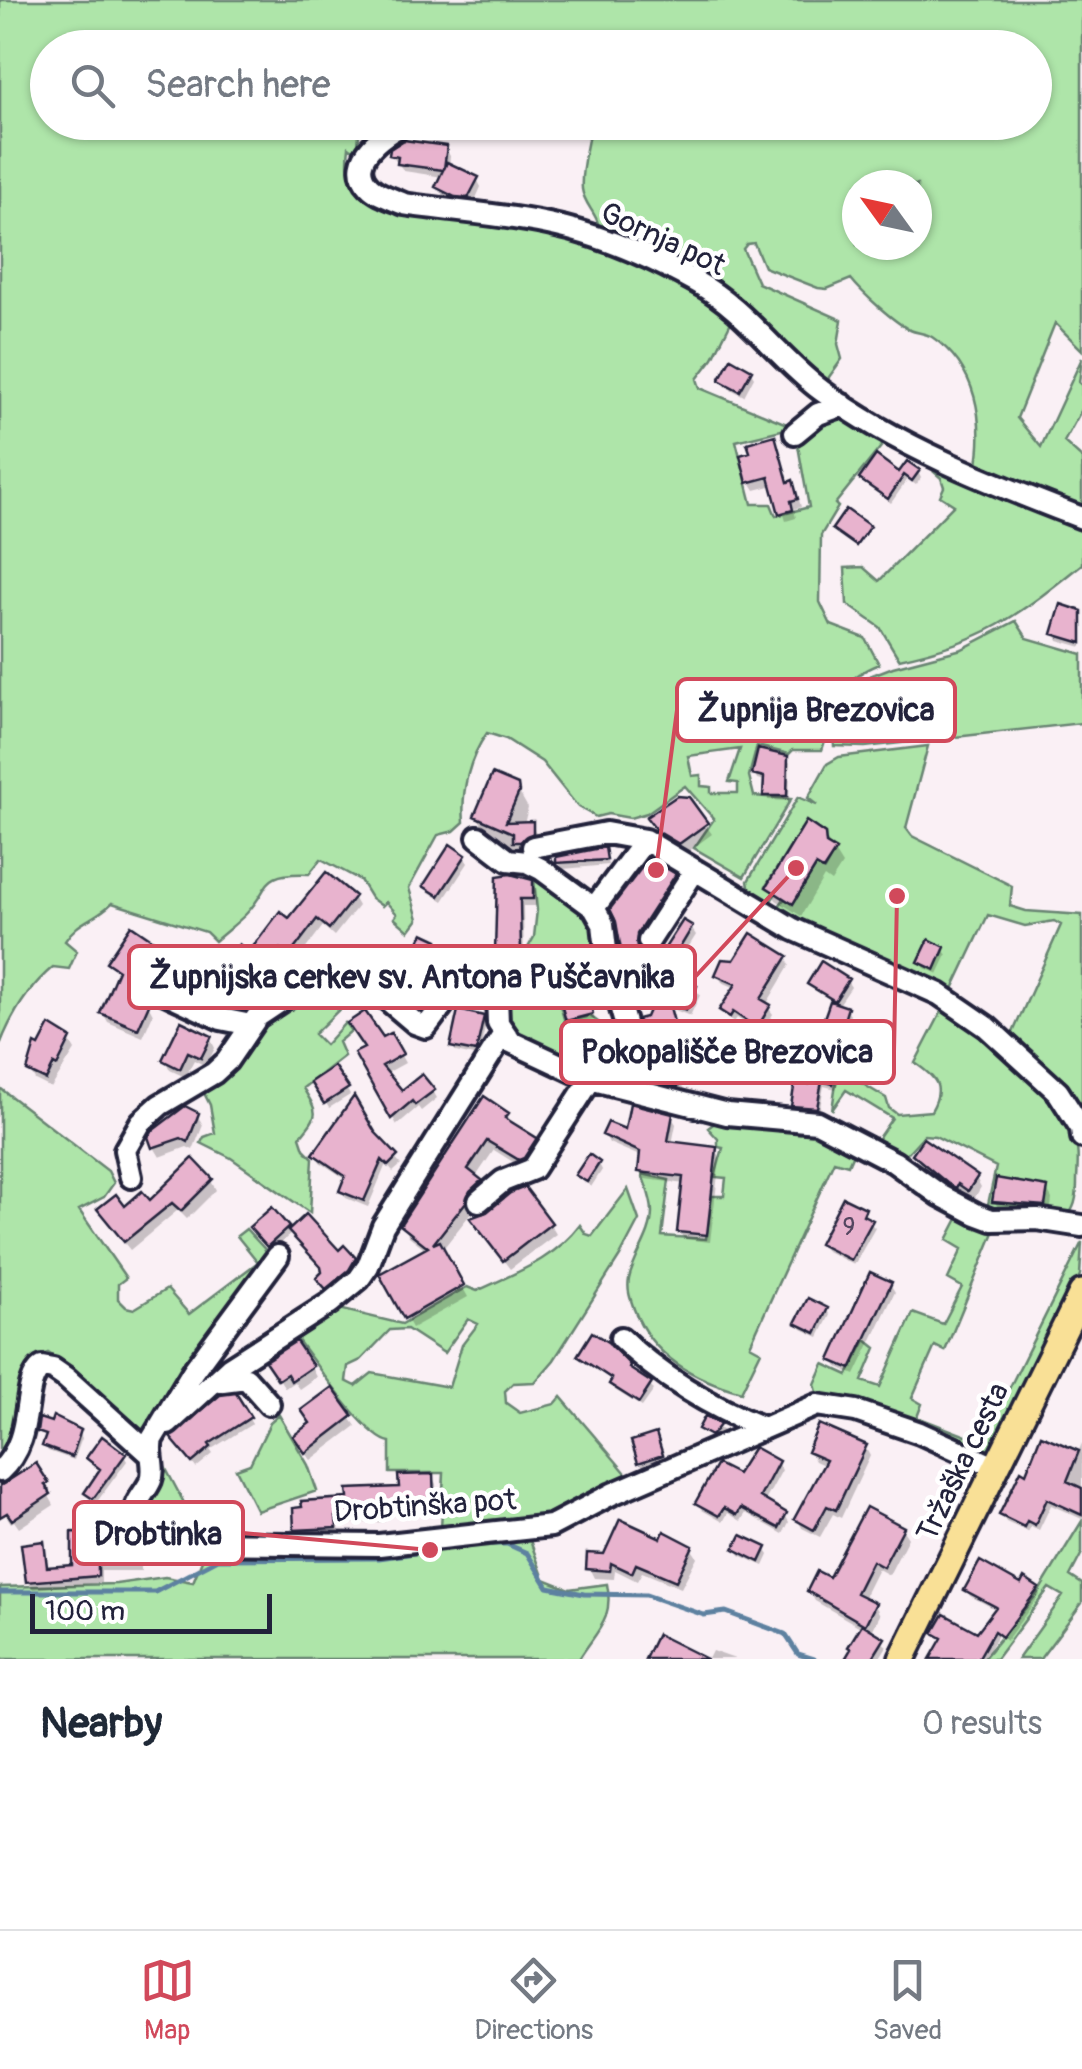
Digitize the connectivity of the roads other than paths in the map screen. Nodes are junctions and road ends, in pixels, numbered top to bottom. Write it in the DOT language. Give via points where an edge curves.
graph roads {
  1 [pos="377,140"];
  2 [pos="842,405"];
  3 [pos="795,433"];
  4 [pos="1082,518"];
  5 [pos="478,837"];
  6 [pos="645,840"];
  7 [pos="533,847"];
  8 [pos="695,870"];
  9 [pos="594,908"];
  10 [pos="650,941"];
  11 [pos="161,991"];
  12 [pos="252,1025"];
  13 [pos="503,1035"];
  14 [pos="591,1079"];
  15 [pos="633,1090"];
  16 [pos="1082,1136"];
  17 [pos="132,1177"];
  18 [pos="479,1201"];
  19 [pos="1081,1218"];
  20 [pos="278,1256"];
  21 [pos="1082,1294"];
  22 [pos="621,1338"];
  23 [pos="213,1382"];
  24 [pos="268,1404"];
  25 [pos="761,1427"];
  26 [pos="150,1445"];
  27 [pos="997,1468"];
  28 [pos="0,1471"];
  29 [pos="902,1659"];
  1 -- 2 [label="street, Gornja pot" via="362,171 369,186 404,204 546,224 639,255 718,296 790,366"];
  2 -- 3 [label="street"];
  2 -- 4 [label="street, Gornja pot" via="888,433"];
  5 -- 9 [label="street" via="508,860 541,868"];
  6 -- 7 [label="street" via="606,833"];
  6 -- 8 [label="street"];
  6 -- 9 [label="street"];
  8 -- 10 [label="street"];
  8 -- 16 [label="street" via="793,929 940,994 1058,1092"];
  9 -- 15 [label="street" via="604,924 628,1034"];
  11 -- 12 [label="street" via="221,1019"];
  12 -- 13 [label="street" via="316,976 338,969 357,974 426,1027 457,986 475,974 494,986"];
  12 -- 17 [label="street" via="214,1073 141,1122 126,1150"];
  13 -- 14 [label="street"];
  13 -- 23 [label="street" via="383,1226 358,1279"];
  14 -- 15 [label="street"];
  14 -- 18 [label="street" via="533,1168 502,1181"];
  15 -- 19 [label="street" via="727,1114 816,1122 992,1220"];
  20 -- 26 [label="street, Drobtinška pot" via="193,1371"];
  21 -- 27 [label="main road, Tržaška cesta"];
  22 -- 25 [label="street" via="695,1393"];
  23 -- 24 [label="street" via="246,1378"];
  23 -- 26 [label="street"];
  25 -- 26 [label="street, Drobtinška pot" via="552,1526 379,1545 190,1543 159,1535 134,1518 152,1478"];
  25 -- 27 [label="street, Drobtinška pot" via="817,1404 856,1410"];
  26 -- 28 [label="street" via="66,1378 42,1367 30,1382 16,1454"];
  27 -- 29 [label="main road, Tržaška cesta"];
}
